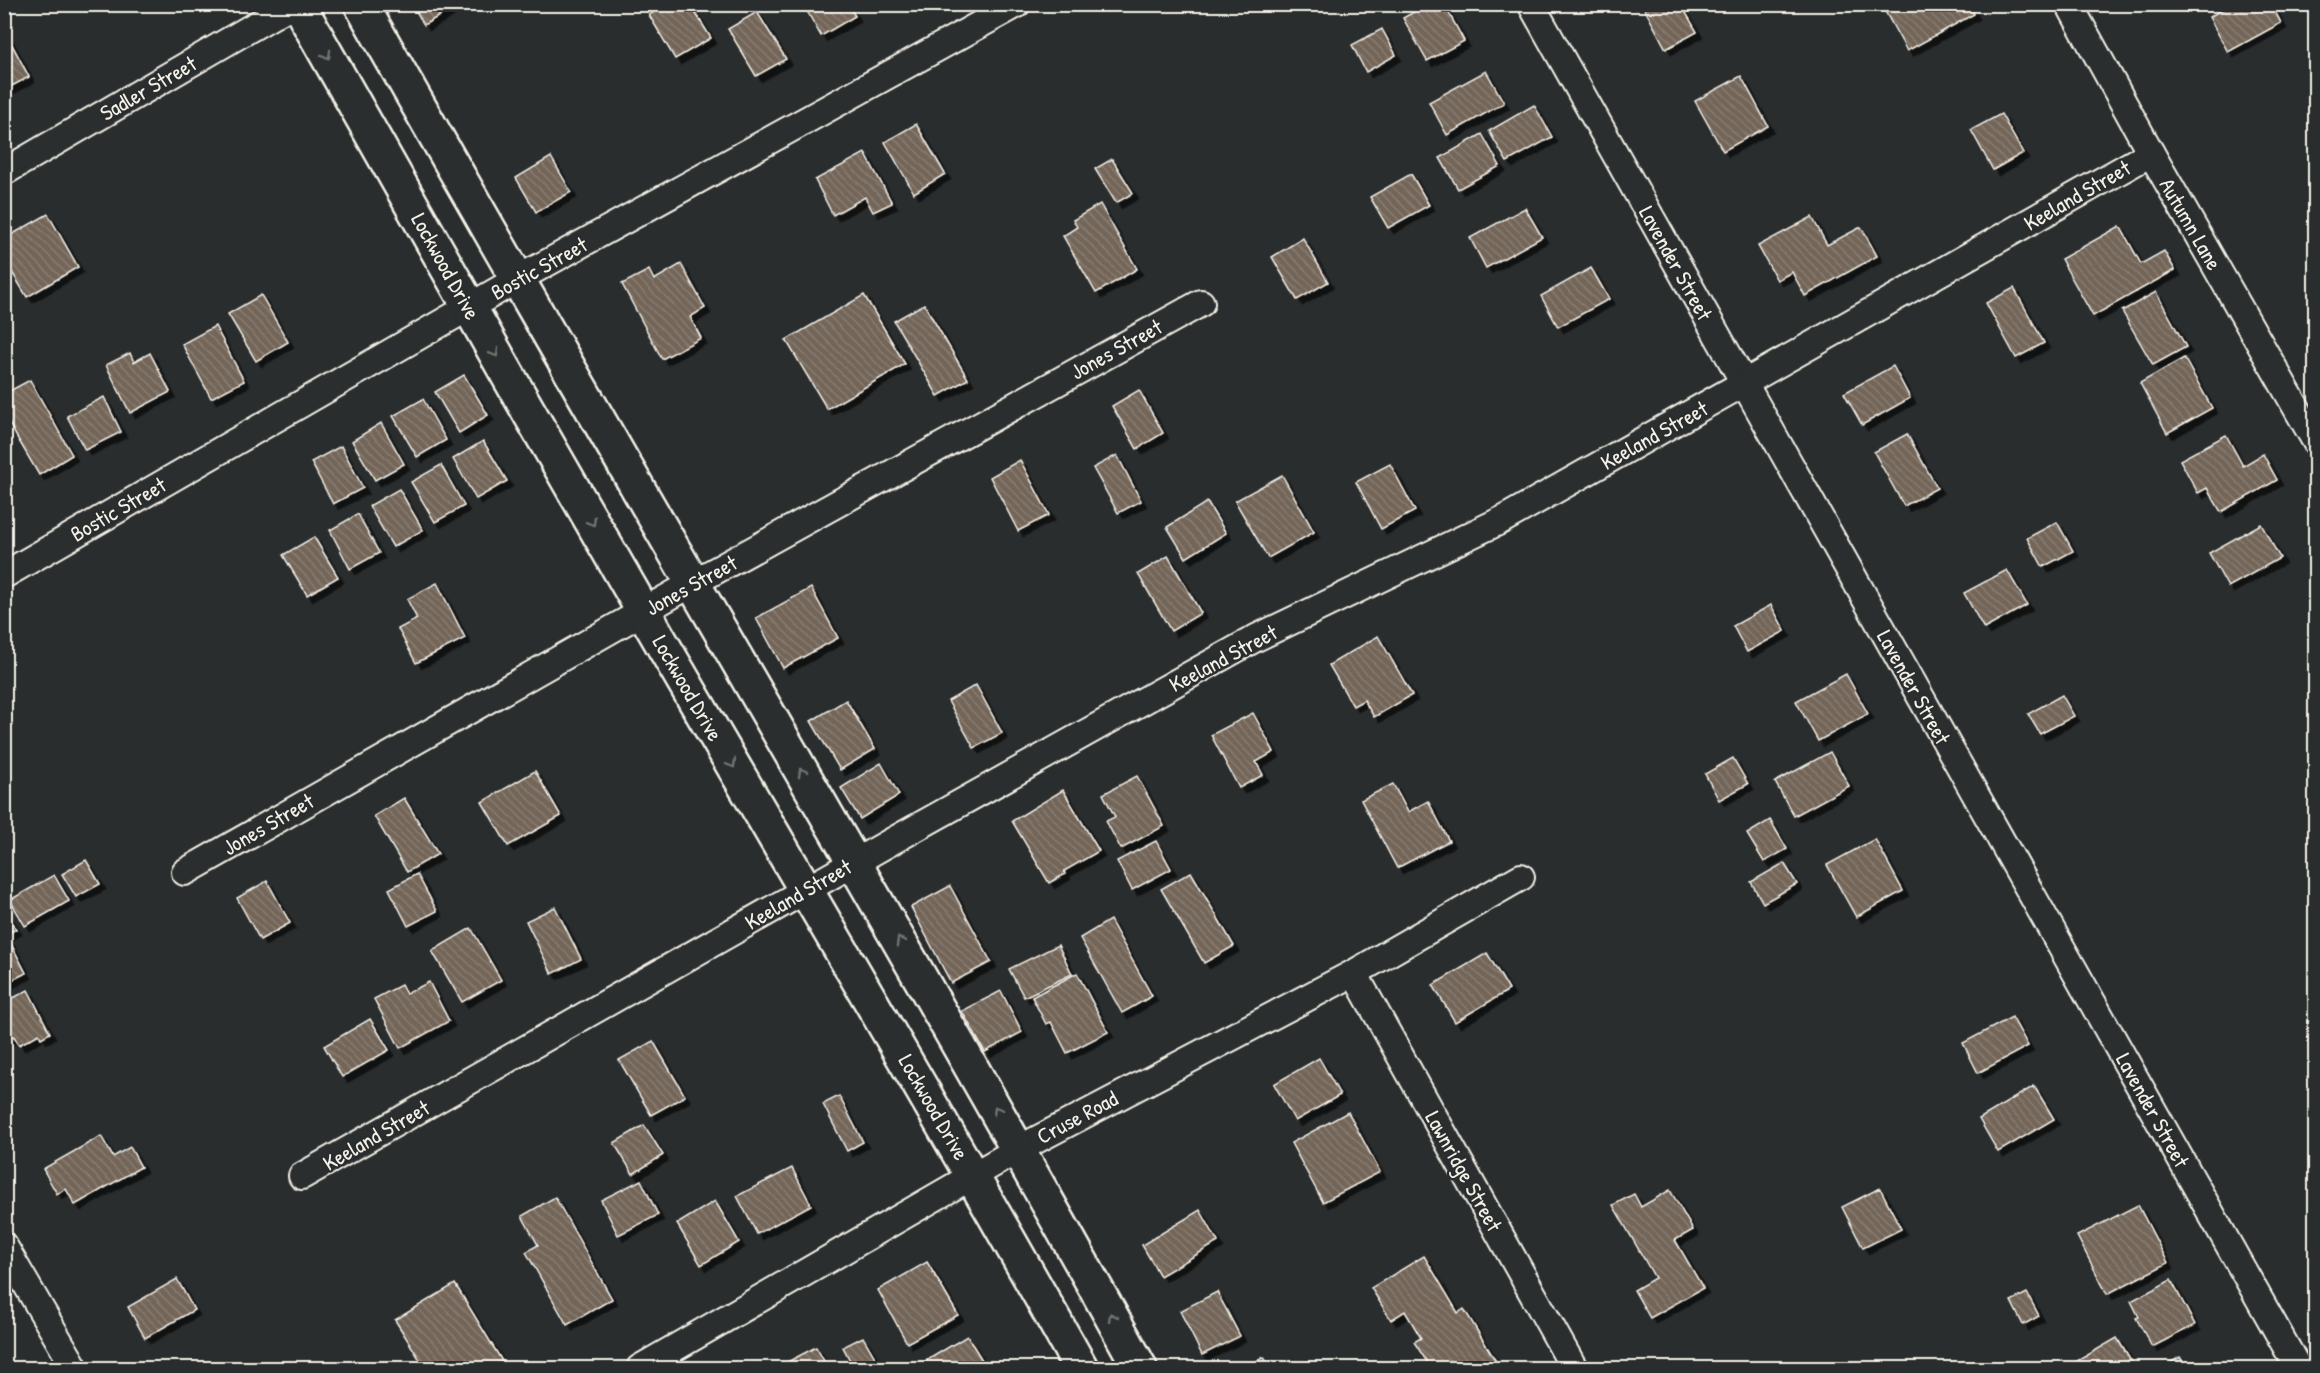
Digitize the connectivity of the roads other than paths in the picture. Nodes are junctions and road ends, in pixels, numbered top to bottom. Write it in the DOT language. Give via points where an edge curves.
graph roads {
  1 [pos="292,4"];
  2 [pos="298,4"];
  3 [pos="361,4"];
  4 [pos="1017,4"];
  5 [pos="1531,4"];
  6 [pos="2069,4"];
  7 [pos="2151,153"];
  8 [pos="4,172"];
  9 [pos="516,280"];
  10 [pos="1200,303"];
  11 [pos="468,307"];
  12 [pos="1743,385"];
  13 [pos="2316,442"];
  14 [pos="4,575"];
  15 [pos="693,583"];
  16 [pos="643,612"];
  17 [pos="855,863"];
  18 [pos="185,872"];
  19 [pos="1521,877"];
  20 [pos="806,890"];
  21 [pos="1354,973"];
  22 [pos="1019,1149"];
  23 [pos="973,1174"];
  24 [pos="302,1176"];
  25 [pos="4,1246"];
  26 [pos="646,1367"];
  27 [pos="75,1368"];
  28 [pos="1081,1368"];
  29 [pos="1140,1368"];
  30 [pos="1574,1368"];
  31 [pos="2298,1368"];
  1 -- 8 [label="street, Sadler Street"];
  2 -- 11 [label="main road, Lockwood Drive, one-way"];
  3 -- 9 [label="main road"];
  4 -- 9 [label="street, Bostic Street"];
  5 -- 12 [label="street, Lavender Street"];
  6 -- 7 [label="street, Autumn Lane"];
  7 -- 12 [label="street, Keeland Street"];
  7 -- 13 [label="street, Autumn Lane"];
  9 -- 11 [label="street, Bostic Street"];
  9 -- 15 [label="main road"];
  10 -- 15 [label="street, Jones Street"];
  11 -- 14 [label="street, Bostic Street"];
  11 -- 16 [label="main road, Lockwood Drive, one-way"];
  12 -- 17 [label="street, Keeland Street" via="1502,520 1256,638"];
  12 -- 31 [label="street, Lavender Street"];
  15 -- 16 [label="street, Jones Street"];
  17 -- 15 [label="main road, one-way"];
  16 -- 18 [label="street, Jones Street"];
  16 -- 20 [label="main road, Lockwood Drive, one-way"];
  17 -- 20 [label="street, Keeland Street"];
  22 -- 17 [label="main road, one-way"];
  19 -- 21 [label="street, Cruse Road"];
  20 -- 23 [label="main road, Lockwood Drive"];
  20 -- 24 [label="street, Keeland Street"];
  21 -- 22 [label="street, Cruse Road"];
  21 -- 30 [label="street, Lawnridge Street"];
  22 -- 23 [label="street, Cruse Road"];
  29 -- 22 [label="main road, one-way"];
  23 -- 26 [label="street, Cruse Road"];
  23 -- 28 [label="main road, Lockwood Drive"];
  25 -- 27 [label="street"];
}
